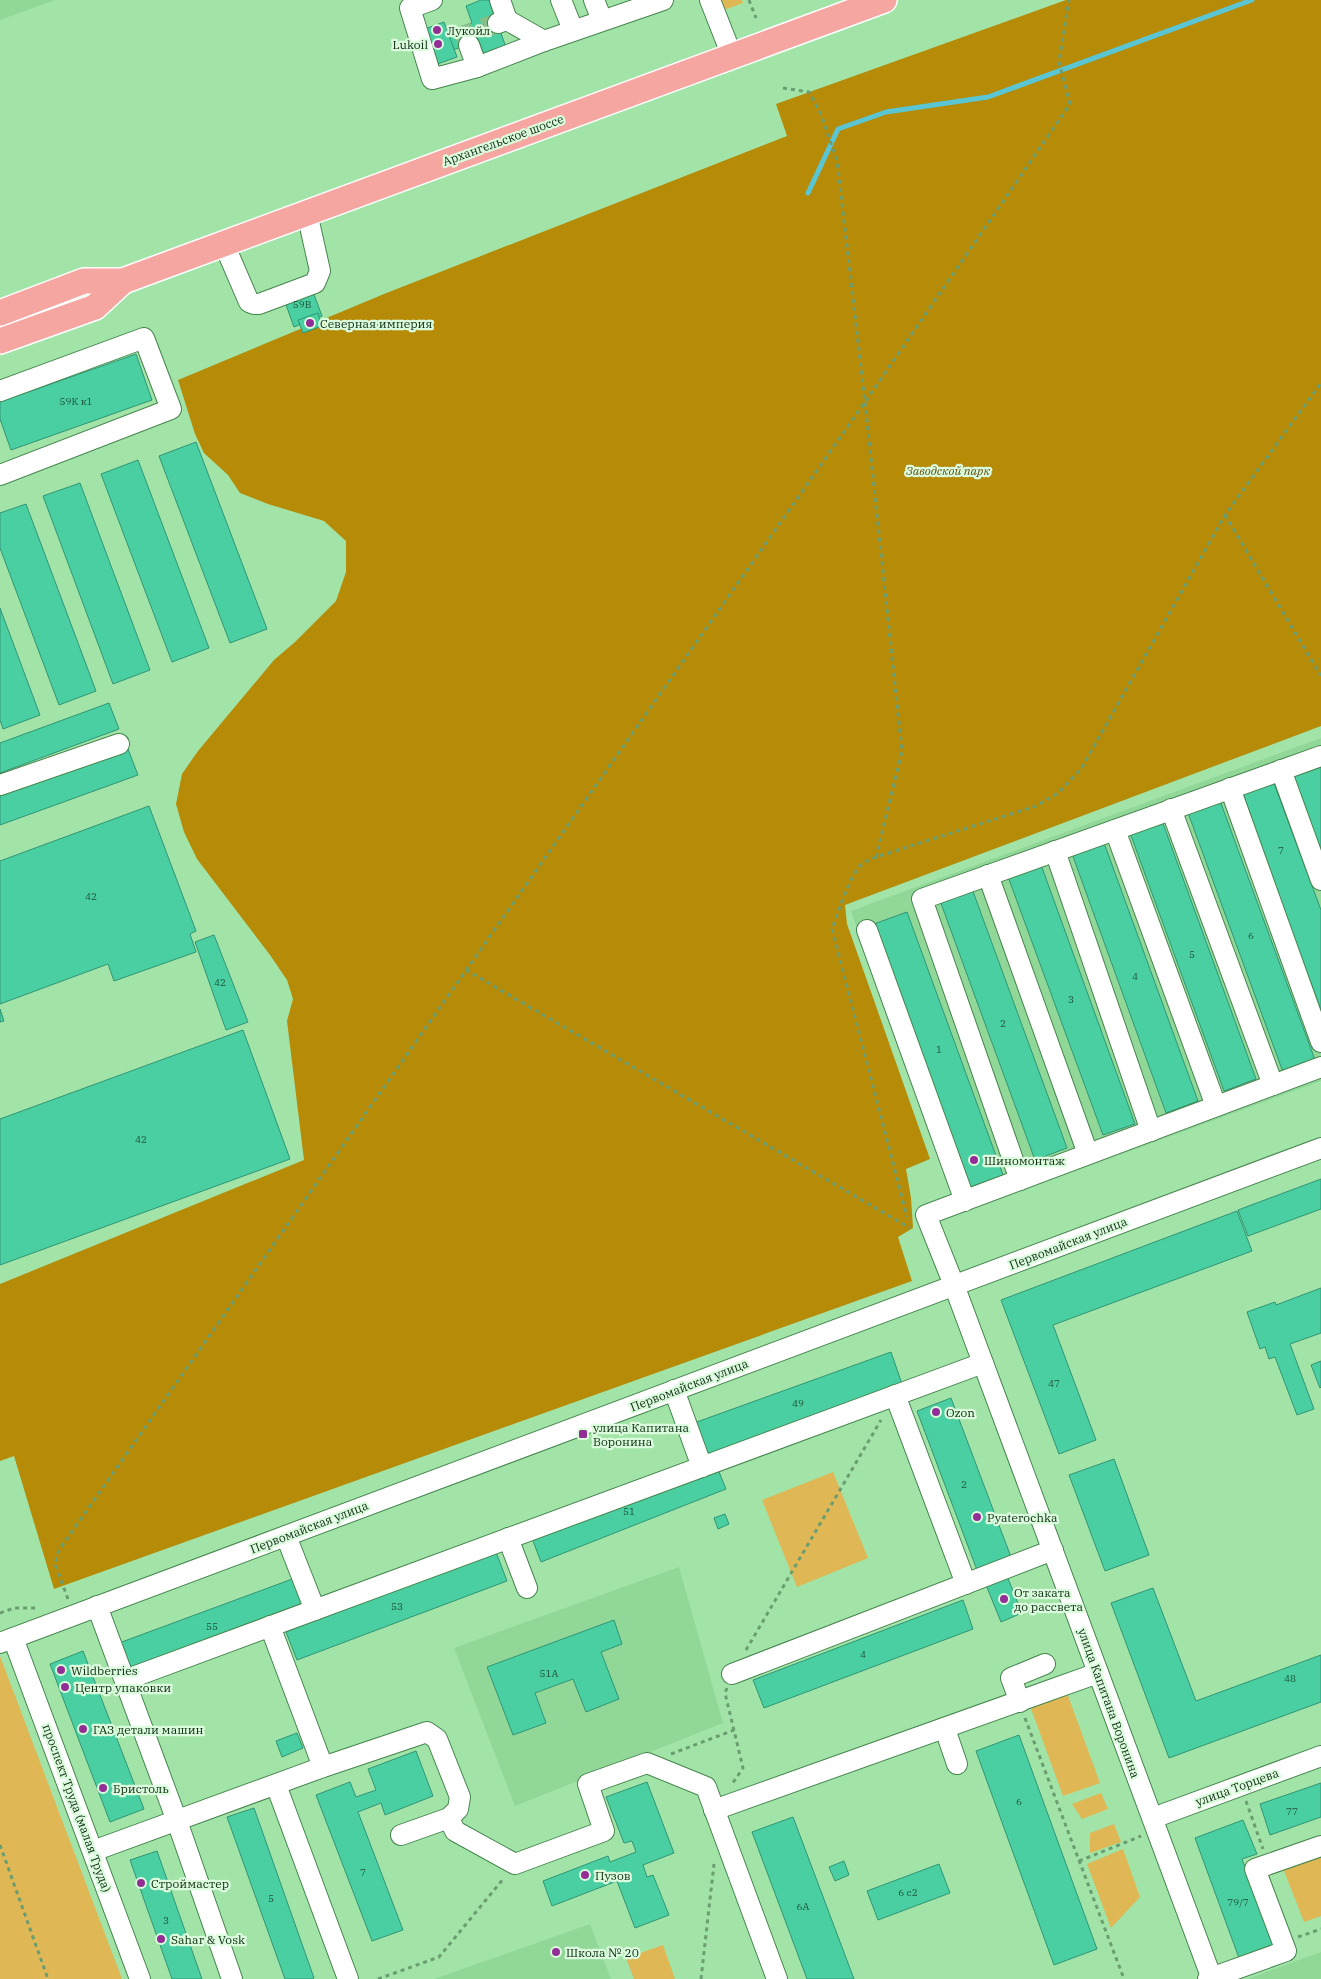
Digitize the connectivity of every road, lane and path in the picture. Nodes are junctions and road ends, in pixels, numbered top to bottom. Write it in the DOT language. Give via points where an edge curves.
graph roads {
  1 [pos="432,0"];
  2 [pos="500,0"];
  3 [pos="561,0"];
  4 [pos="594,0"];
  5 [pos="663,0"];
  6 [pos="710,0"];
  7 [pos="749,0"];
  8 [pos="884,0"];
  9 [pos="1069,0"];
  10 [pos="635,4"];
  11 [pos="756,18"];
  12 [pos="602,20"];
  13 [pos="573,30"];
  14 [pos="544,41"];
  15 [pos="469,45"];
  16 [pos="732,56"];
  17 [pos="477,67"];
  18 [pos="783,88"];
  19 [pos="307,213"];
  20 [pos="224,244"];
  21 [pos="123,281"];
  22 [pos="0,313"];
  23 [pos="0,342"];
  24 [pos="1321,383"];
  25 [pos="0,391"];
  26 [pos="865,402"];
  27 [pos="1,470"];
  28 [pos="1225,515"];
  29 [pos="1321,676"];
  30 [pos="119,744"];
  31 [pos="1321,756"];
  32 [pos="1282,770"];
  33 [pos="0,785"];
  34 [pos="1230,788"];
  35 [pos="1171,810"];
  36 [pos="1115,830"];
  37 [pos="1055,851"];
  38 [pos="876,857"];
  39 [pos="988,875"];
  40 [pos="1321,880"];
  41 [pos="867,930"];
  42 [pos="466,970"];
  43 [pos="1321,1042"];
  44 [pos="1321,1067"];
  45 [pos="1273,1085"];
  46 [pos="1216,1106"];
  47 [pos="1151,1131"];
  48 [pos="1321,1148"];
  49 [pos="1088,1154"];
  50 [pos="1020,1180"];
  51 [pos="965,1201"];
  52 [pos="910,1228"];
  53 [pos="913,1236"];
  54 [pos="954,1286"];
  55 [pos="983,1363"];
  56 [pos="674,1390"];
  57 [pos="895,1395"];
  58 [pos="702,1466"];
  59 [pos="286,1536"];
  60 [pos="508,1538"];
  61 [pos="1053,1550"];
  62 [pos="966,1584"];
  63 [pos="527,1588"];
  64 [pos="68,1599"];
  65 [pos="97,1606"];
  66 [pos="41,1608"];
  67 [pos="315,1610"];
  68 [pos="0,1613"];
  69 [pos="270,1626"];
  70 [pos="7,1640"];
  71 [pos="1045,1664"];
  72 [pos="1098,1673"];
  73 [pos="732,1674"];
  74 [pos="125,1680"];
  75 [pos="1020,1702"];
  76 [pos="945,1729"];
  77 [pos="734,1730"];
  78 [pos="1321,1756"];
  79 [pos="648,1763"];
  80 [pos="958,1764"];
  81 [pos="323,1767"];
  82 [pos="276,1784"];
  83 [pos="1245,1798"];
  84 [pos="714,1810"];
  85 [pos="449,1818"];
  86 [pos="1152,1818"];
  87 [pos="177,1821"];
  88 [pos="401,1835"];
  89 [pos="0,1845"];
  90 [pos="1321,1846"];
  91 [pos="93,1851"];
  92 [pos="714,1862"];
  93 [pos="515,1864"];
  94 [pos="1268,1864"];
  95 [pos="1321,1929"];
  96 [pos="1283,1943"];
  97 [pos="48,1979"];
  98 [pos="140,1979"];
  99 [pos="232,1979"];
  100 [pos="348,1979"];
  101 [pos="378,1979"];
  102 [pos="701,1979"];
  103 [pos="777,1979"];
  104 [pos="1124,1979"];
  105 [pos="1211,1979"];
  1 -- 17 [label="street" via="410,8 432,79"];
  2 -- 14 [label="street" via="502,21"];
  3 -- 13 [label="street"];
  4 -- 12 [label="street"];
  5 -- 10 [label="street"];
  6 -- 16 [label="street"];
  7 -- 11 [label="path"];
  8 -- 16 [label="main road, Архангельское шоссе"];
  9 -- 26 [label="path" via="1059,62 1070,104"];
  10 -- 12 [label="street"];
  12 -- 13 [label="street"];
  13 -- 14 [label="street"];
  14 -- 17 [label="street"];
  15 -- 17 [label="street"];
  16 -- 19 [label="main road, Архангельское шоссе"];
  18 -- 26 [label="path" via="809,92 820,112 837,160"];
  19 -- 20 [label="main road, Архангельское шоссе"];
  19 -- 20 [label="street" via="319,278 316,283 260,304 249,302"];
  20 -- 21 [label="main road, Архангельское шоссе"];
  21 -- 22 [label="main road, Архангельское шоссе" via="84,282"];
  21 -- 23 [label="main road, Архангельское шоссе" via="95,306"];
  24 -- 28 [label="path"];
  25 -- 27 [label="street" via="144,338 171,409"];
  26 -- 38 [label="path" via="902,751"];
  26 -- 42 [label="path"];
  28 -- 29 [label="path"];
  28 -- 38 [label="path" via="1081,769 1058,793 1036,806"];
  30 -- 33 [label="street"];
  31 -- 32 [label="street"];
  32 -- 34 [label="street"];
  32 -- 40 [label="street"];
  34 -- 35 [label="street"];
  34 -- 43 [label="street"];
  35 -- 36 [label="street"];
  35 -- 45 [label="street"];
  36 -- 37 [label="street"];
  36 -- 46 [label="street"];
  37 -- 39 [label="street"];
  37 -- 47 [label="street"];
  38 -- 52 [label="path" via="862,864 857,871 832,928"];
  39 -- 49 [label="street"];
  39 -- 50 [label="street" via="922,899"];
  41 -- 51 [label="street"];
  42 -- 52 [label="path"];
  42 -- 64 [label="path" via="59,1550 56,1564"];
  44 -- 45 [label="street"];
  45 -- 46 [label="street"];
  46 -- 47 [label="street"];
  47 -- 49 [label="street"];
  48 -- 54 [label="street, Первомайская улица"];
  49 -- 50 [label="street"];
  50 -- 51 [label="street"];
  51 -- 54 [label="street, улица Капитана Воронина" via="926,1215"];
  52 -- 53 [label="path"];
  54 -- 55 [label="street, улица Капитана Воронина"];
  54 -- 56 [label="street, Первомайская улица"];
  55 -- 57 [label="street"];
  55 -- 61 [label="street, улица Капитана Воронина"];
  56 -- 58 [label="street"];
  56 -- 59 [label="street, Первомайская улица"];
  57 -- 58 [label="street"];
  57 -- 62 [label="street"];
  57 -- 73 [label="path"];
  58 -- 60 [label="street"];
  59 -- 65 [label="street, Первомайская улица"];
  59 -- 67 [label="street"];
  60 -- 63 [label="street"];
  60 -- 67 [label="street"];
  61 -- 62 [label="street"];
  61 -- 72 [label="street, улица Капитана Воронина"];
  62 -- 73 [label="street"];
  65 -- 70 [label="street, Первомайская улица"];
  65 -- 74 [label="street"];
  66 -- 68 [label="path" via="14,1608"];
  67 -- 69 [label="street"];
  69 -- 74 [label="street"];
  69 -- 81 [label="street"];
  70 -- 91 [label="street, проспект Труда (малая Труда)"];
  71 -- 75 [label="street" via="1011,1678"];
  72 -- 75 [label="street"];
  72 -- 86 [label="street, улица Капитана Воронина"];
  73 -- 77 [label="path" via="725,1693"];
  74 -- 87 [label="street"];
  75 -- 76 [label="street"];
  75 -- 104 [label="path"];
  76 -- 80 [label="street"];
  76 -- 84 [label="street"];
  77 -- 79 [label="path"];
  77 -- 84 [label="path" via="743,1768"];
  78 -- 86 [label="street, улица Торцева"];
  79 -- 84 [label="street" via="706,1787"];
  79 -- 93 [label="street" via="588,1784 604,1831"];
  81 -- 82 [label="street"];
  81 -- 85 [label="street" via="426,1732 437,1739 460,1797 458,1809"];
  82 -- 87 [label="street"];
  82 -- 100 [label="street"];
  83 -- 94 [label="path"];
  84 -- 103 [label="street"];
  85 -- 88 [label="street"];
  85 -- 93 [label="street" via="455,1831"];
  86 -- 105 [label="street, улица Капитана Воронина"];
  87 -- 91 [label="street"];
  87 -- 99 [label="street"];
  89 -- 97 [label="path"];
  90 -- 94 [label="street"];
  91 -- 98 [label="street, проспект Труда (малая Труда)"];
  92 -- 102 [label="path"];
  93 -- 101 [label="path" via="439,1957"];
  94 -- 96 [label="street" via="1255,1869"];
  95 -- 96 [label="path"];
  96 -- 105 [label="street" via="1286,1951"];
}
